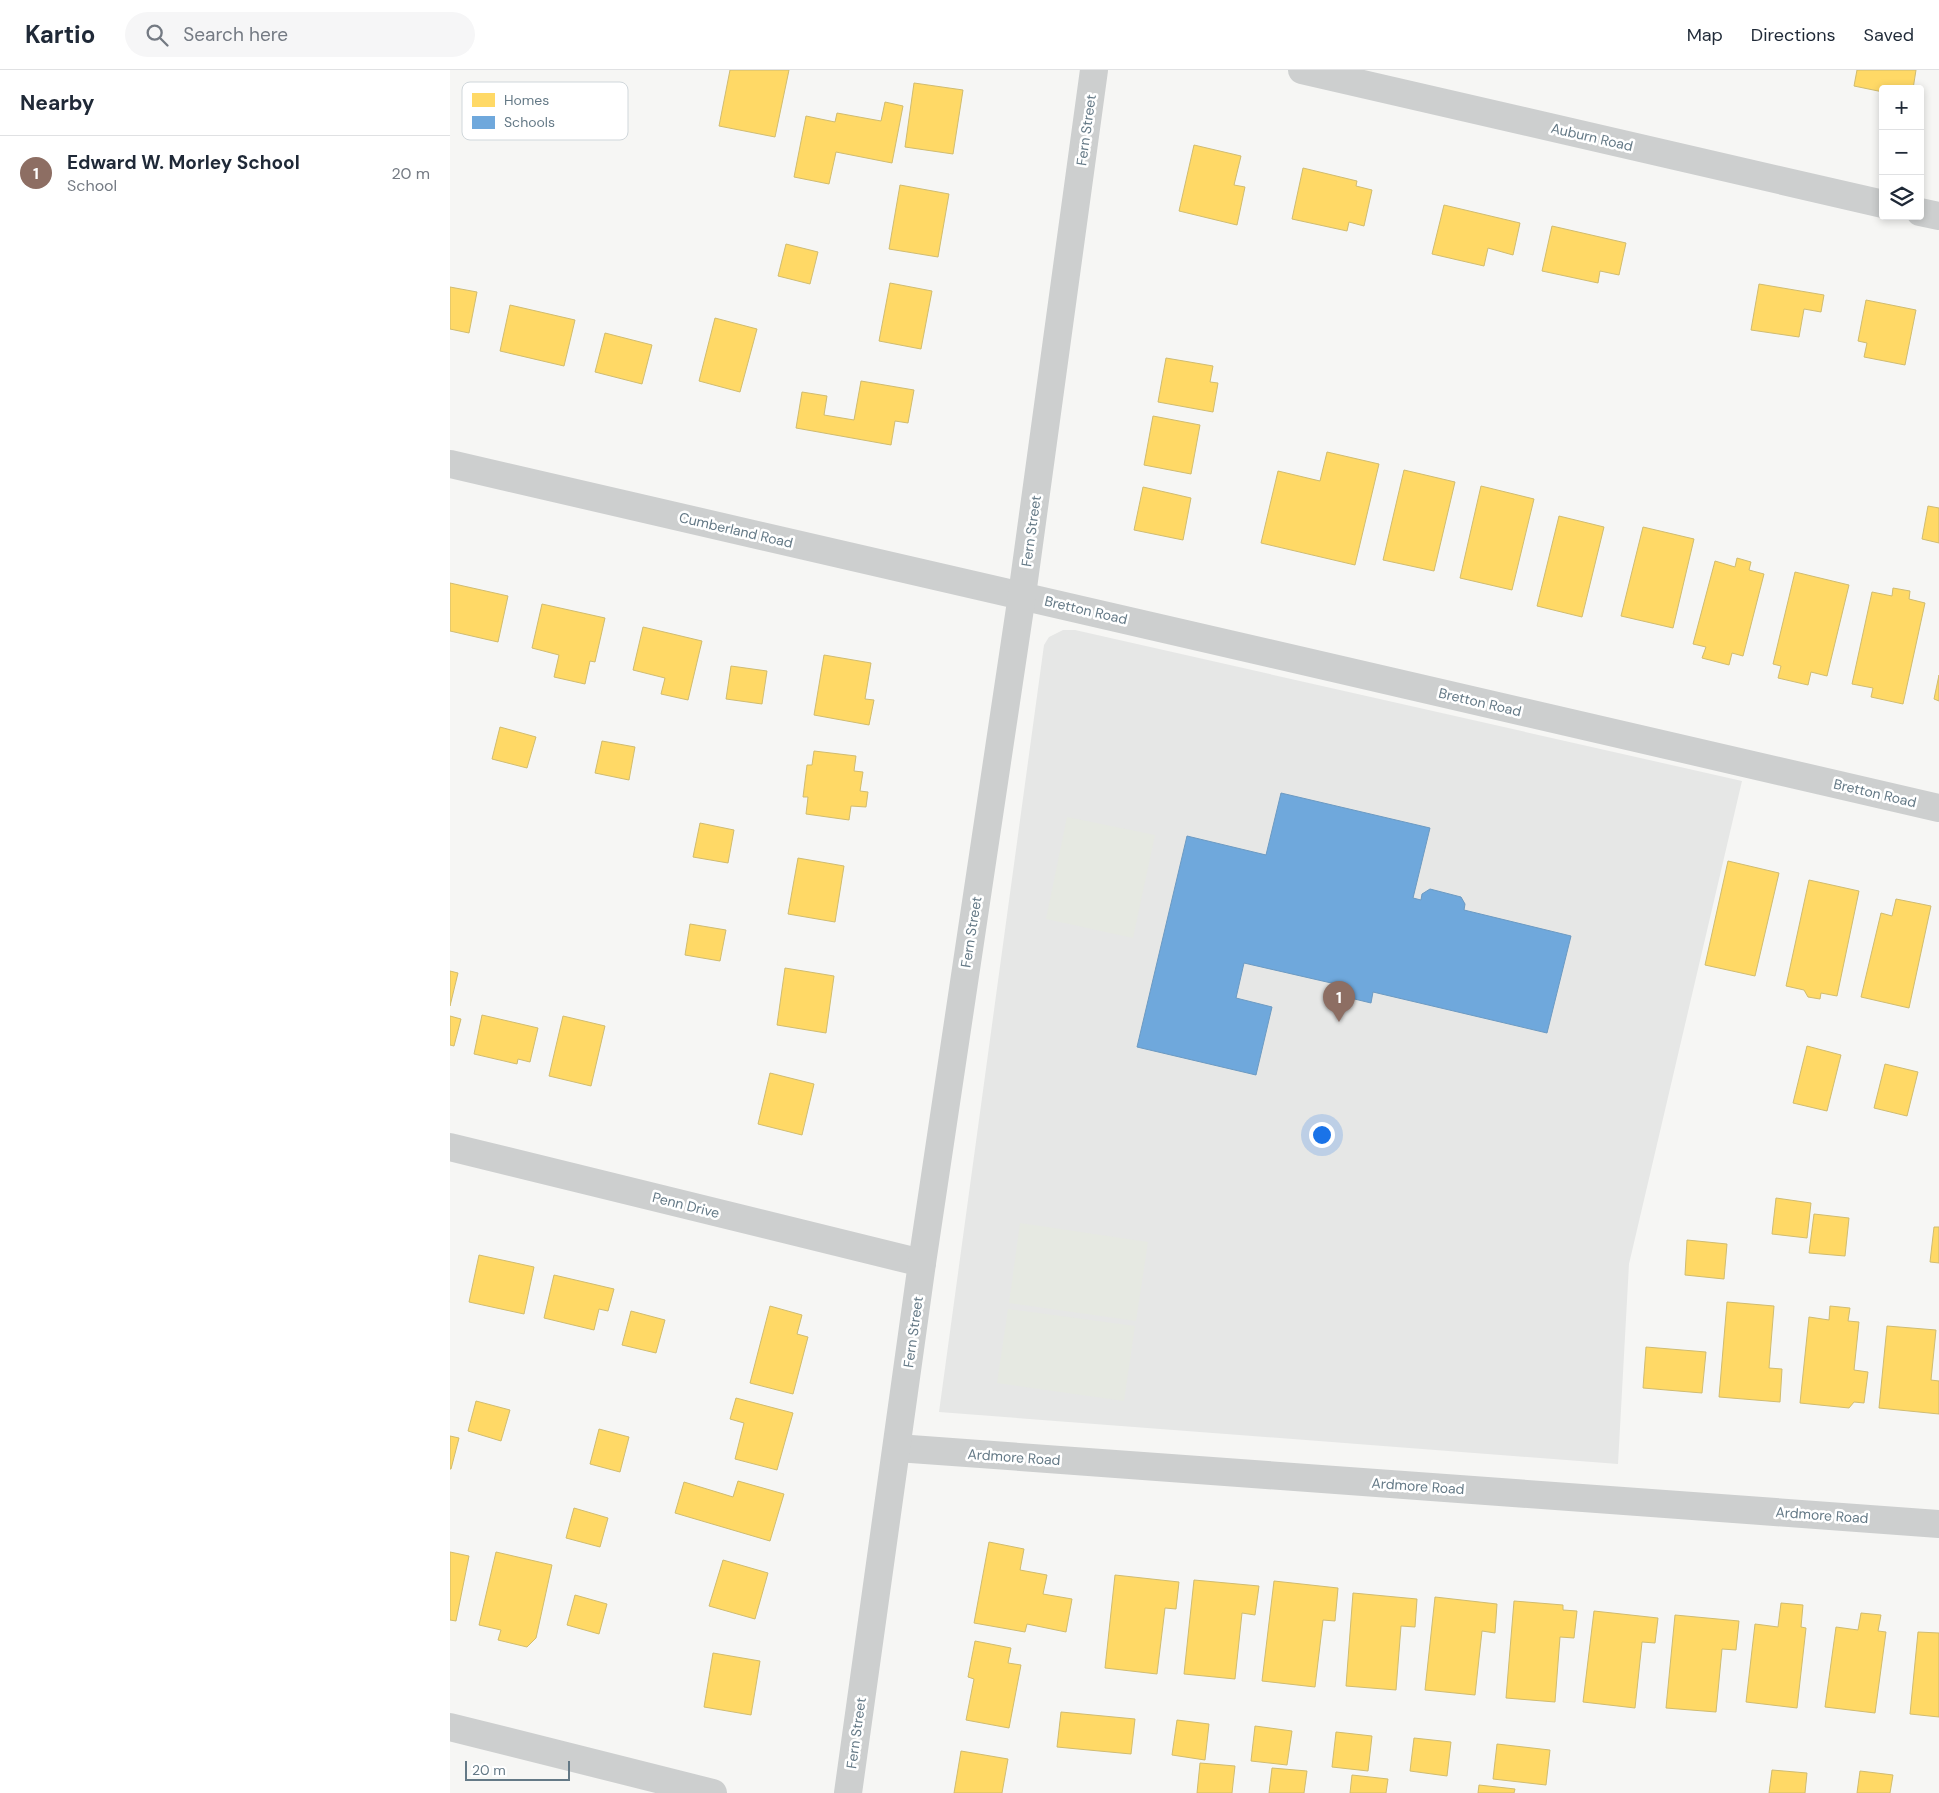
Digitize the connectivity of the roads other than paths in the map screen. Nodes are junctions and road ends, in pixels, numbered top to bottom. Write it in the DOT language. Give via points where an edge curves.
graph roads {
  1 [pos="1094,70"];
  2 [pos="1302,70"];
  3 [pos="1879,203"];
  4 [pos="1924,213"];
  5 [pos="1939,216"];
  6 [pos="450,464"];
  7 [pos="1022,595"];
  8 [pos="1939,808"];
  9 [pos="450,1146"];
  10 [pos="922,1263"];
  11 [pos="897,1448"];
  12 [pos="1939,1524"];
  13 [pos="450,1727"];
  14 [pos="714,1793"];
  15 [pos="848,1793"];
  1 -- 7 [label="street, Fern Street"];
  2 -- 3 [label="street, Auburn Road"];
  4 -- 5 [label="street"];
  6 -- 7 [label="street, Cumberland Road"];
  7 -- 8 [label="street, Bretton Road"];
  7 -- 10 [label="street, Fern Street"];
  9 -- 10 [label="street, Penn Drive"];
  10 -- 11 [label="street, Fern Street"];
  11 -- 12 [label="street, Ardmore Road"];
  11 -- 15 [label="street, Fern Street"];
  13 -- 14 [label="street"];
}
